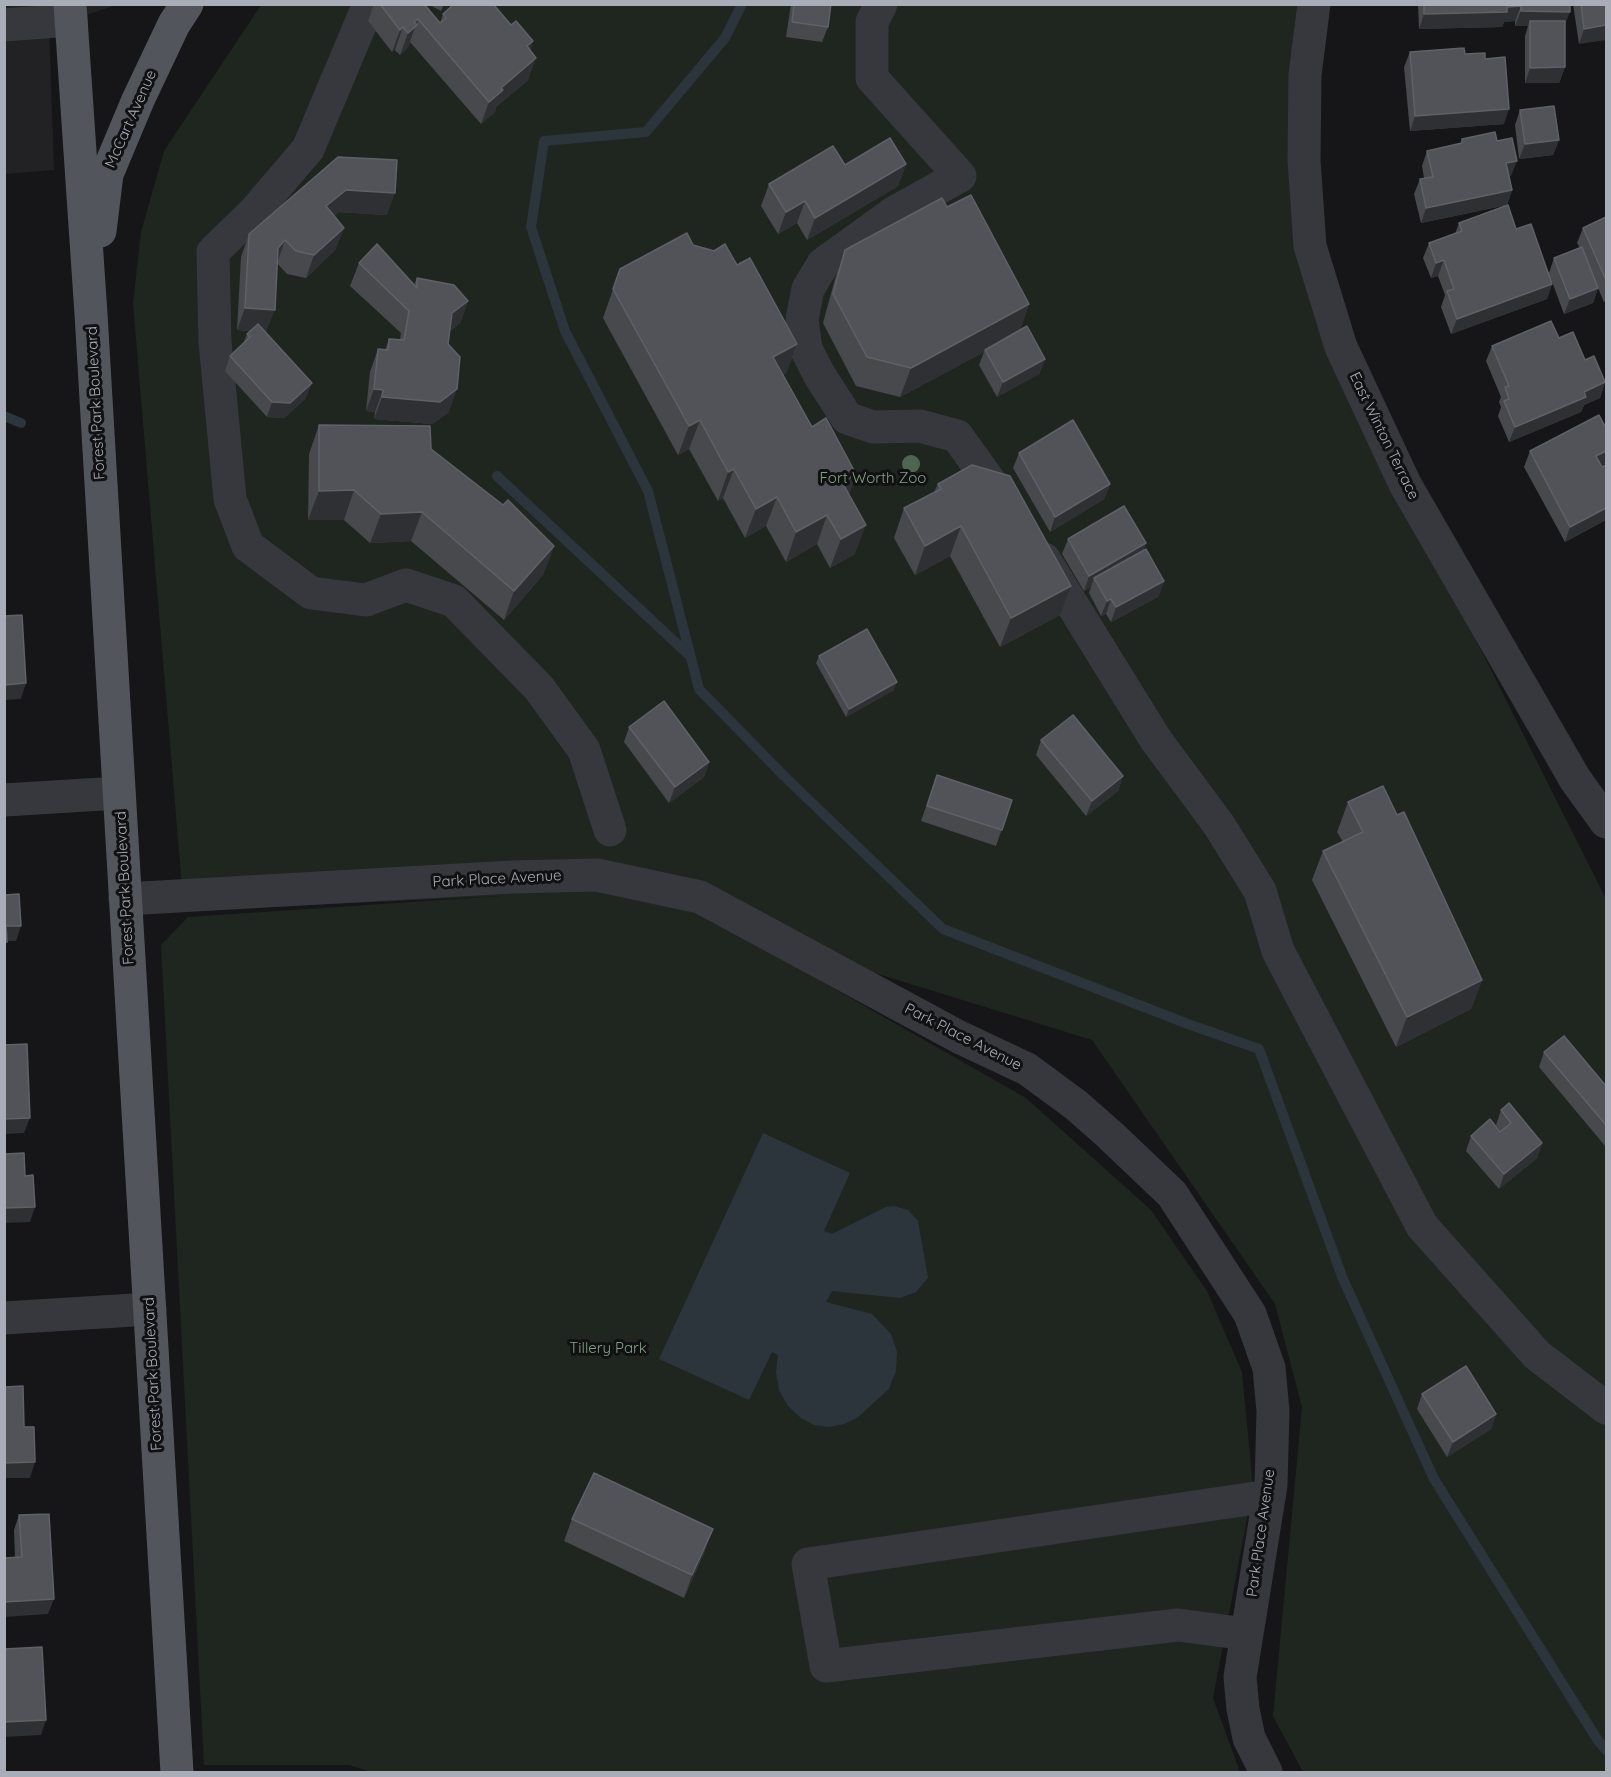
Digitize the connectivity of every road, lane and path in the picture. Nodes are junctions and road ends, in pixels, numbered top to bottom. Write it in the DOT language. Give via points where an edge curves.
graph roads {
  1 [pos="187,4"];
  2 [pos="369,4"];
  3 [pos="881,4"];
  4 [pos="1314,4"];
  5 [pos="70,12"];
  6 [pos="4,25"];
  7 [pos="91,314"];
  8 [pos="119,793"];
  9 [pos="4,800"];
  10 [pos="1606,822"];
  11 [pos="610,830"];
  12 [pos="125,899"];
  13 [pos="150,1309"];
  14 [pos="4,1318"];
  15 [pos="1606,1408"];
  16 [pos="1269,1496"];
  17 [pos="1246,1634"];
  18 [pos="177,1773"];
  19 [pos="1266,1773"];
  1 -- 7 [label="main road, McCart Avenue" via="138,100 107,174"];
  2 -- 11 [label="street" via="308,149 255,211 213,252 215,342 230,499 248,546 311,593 366,600 406,585 454,601 539,688 584,750"];
  3 -- 15 [label="street" via="872,22 872,78 960,176 895,212 823,264 808,289 802,319 806,349 848,418 873,427 920,426 957,436 1025,532 1156,740 1219,825 1260,891 1278,951 1422,1226 1537,1355"];
  4 -- 10 [label="street, East Winton Terrace" via="1305,75 1304,160 1310,246 1341,347 1405,484 1575,779"];
  5 -- 6 [label="street"];
  5 -- 7 [label="main road, Forest Park Boulevard"];
  7 -- 8 [label="main road, Forest Park Boulevard"];
  8 -- 9 [label="street"];
  8 -- 12 [label="main road, Forest Park Boulevard"];
  12 -- 13 [label="main road, Forest Park Boulevard"];
  12 -- 16 [label="street, Park Place Avenue" via="597,875 700,897 751,923 959,1037 1027,1069 1093,1120 1172,1194 1250,1314 1269,1368 1273,1411"];
  13 -- 14 [label="street"];
  13 -- 18 [label="main road, Forest Park Boulevard"];
  16 -- 17 [label="street, Park Place Avenue"];
  16 -- 17 [label="street" via="808,1564 826,1666 1178,1625"];
  17 -- 19 [label="street, Park Place Avenue" via="1240,1677 1243,1709 1249,1738"];
}
